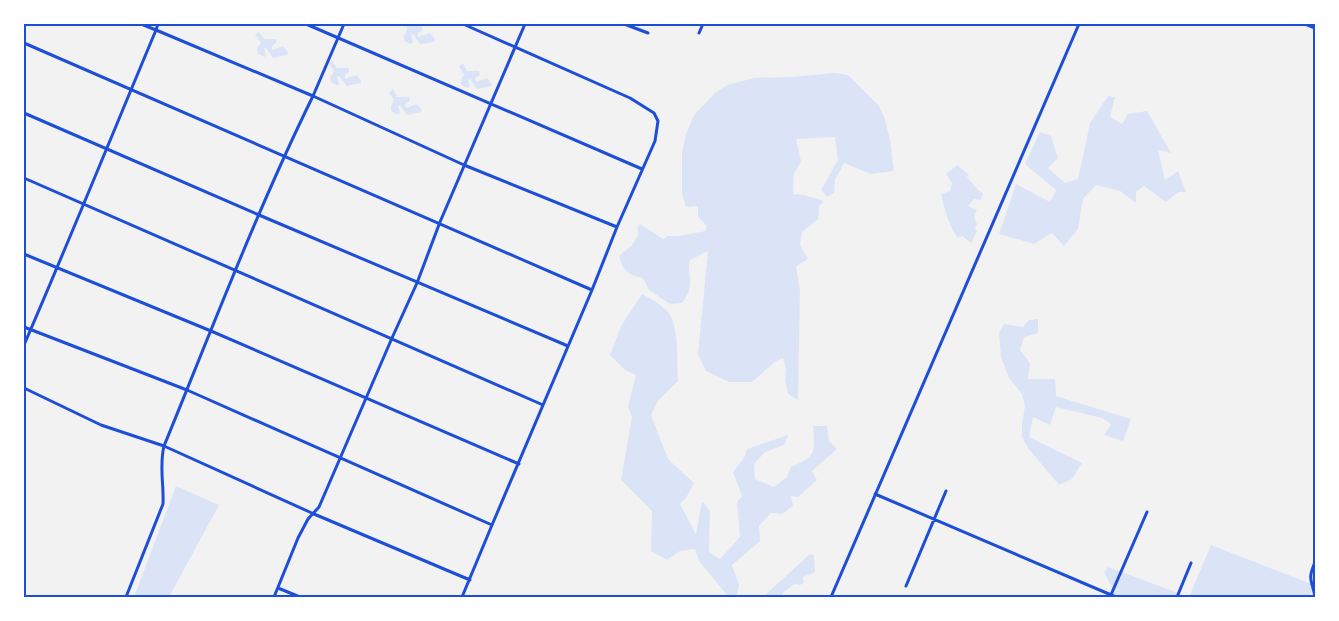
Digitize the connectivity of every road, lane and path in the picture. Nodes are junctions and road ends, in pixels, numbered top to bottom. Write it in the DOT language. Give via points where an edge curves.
graph roads {
  1 [pos="141,24"];
  2 [pos="158,24"];
  3 [pos="306,24"];
  4 [pos="344,24"];
  5 [pos="463,24"];
  6 [pos="524,24"];
  7 [pos="624,24"];
  8 [pos="703,24"];
  9 [pos="1079,24"];
  10 [pos="1305,24"];
  11 [pos="1315,28"];
  12 [pos="156,30"];
  13 [pos="699,33"];
  14 [pos="648,34"];
  15 [pos="338,37"];
  16 [pos="24,43"];
  17 [pos="515,46"];
  18 [pos="131,89"];
  19 [pos="313,96"];
  20 [pos="490,103"];
  21 [pos="24,113"];
  22 [pos="106,148"];
  23 [pos="284,156"];
  24 [pos="464,165"];
  25 [pos="642,169"];
  26 [pos="24,178"];
  27 [pos="83,204"];
  28 [pos="259,215"];
  29 [pos="440,222"];
  30 [pos="617,227"];
  31 [pos="24,254"];
  32 [pos="58,267"];
  33 [pos="236,271"];
  34 [pos="417,283"];
  35 [pos="592,290"];
  36 [pos="24,327"];
  37 [pos="30,330"];
  38 [pos="210,331"];
  39 [pos="392,338"];
  40 [pos="24,345"];
  41 [pos="568,346"];
  42 [pos="24,388"];
  43 [pos="187,390"];
  44 [pos="366,399"];
  45 [pos="543,405"];
  46 [pos="164,446"];
  47 [pos="339,458"];
  48 [pos="519,464"];
  49 [pos="946,491"];
  50 [pos="875,494"];
  51 [pos="1147,512"];
  52 [pos="314,514"];
  53 [pos="934,520"];
  54 [pos="492,525"];
  55 [pos="1315,562"];
  56 [pos="1191,563"];
  57 [pos="470,580"];
  58 [pos="906,586"];
  59 [pos="278,588"];
  60 [pos="1110,596"];
  61 [pos="126,597"];
  62 [pos="274,597"];
  63 [pos="300,597"];
  64 [pos="462,597"];
  65 [pos="831,597"];
  66 [pos="1116,597"];
  67 [pos="1177,597"];
  68 [pos="1315,597"];
  1 -- 12 [label="street"];
  2 -- 12 [label="street"];
  3 -- 15 [label="street"];
  4 -- 15 [label="street"];
  5 -- 17 [label="street"];
  6 -- 17 [label="street"];
  7 -- 14 [label="street"];
  8 -- 13 [label="street"];
  9 -- 50 [label="street"];
  10 -- 11 [label="street"];
  12 -- 18 [label="street"];
  12 -- 19 [label="street"];
  15 -- 19 [label="street"];
  15 -- 20 [label="street"];
  16 -- 18 [label="street"];
  17 -- 20 [label="street"];
  17 -- 25 [label="street" via="630,98 654,113 658,128"];
  18 -- 22 [label="street"];
  18 -- 23 [label="street"];
  19 -- 23 [label="street"];
  19 -- 24 [label="street"];
  20 -- 24 [label="street"];
  20 -- 25 [label="street"];
  21 -- 22 [label="street"];
  22 -- 27 [label="street"];
  22 -- 28 [label="street"];
  23 -- 28 [label="street"];
  23 -- 29 [label="street"];
  24 -- 29 [label="street"];
  24 -- 30 [label="street"];
  25 -- 30 [label="street"];
  26 -- 27 [label="street"];
  27 -- 32 [label="street"];
  27 -- 33 [label="street"];
  28 -- 33 [label="street"];
  28 -- 34 [label="street"];
  29 -- 34 [label="street"];
  29 -- 35 [label="street"];
  30 -- 35 [label="street"];
  31 -- 32 [label="street"];
  32 -- 37 [label="street"];
  32 -- 38 [label="street"];
  33 -- 38 [label="street"];
  33 -- 39 [label="street"];
  34 -- 39 [label="street"];
  34 -- 41 [label="street"];
  35 -- 41 [label="street"];
  36 -- 37 [label="street"];
  37 -- 40 [label="street"];
  37 -- 43 [label="street"];
  38 -- 43 [label="street"];
  38 -- 44 [label="street"];
  39 -- 44 [label="street"];
  39 -- 45 [label="street"];
  41 -- 45 [label="street"];
  42 -- 46 [label="street" via="101,425"];
  43 -- 46 [label="street"];
  43 -- 47 [label="street"];
  44 -- 47 [label="street"];
  44 -- 48 [label="street"];
  45 -- 48 [label="street"];
  46 -- 52 [label="street"];
  46 -- 61 [label="street" via="161,458 163,504"];
  47 -- 52 [label="street"];
  47 -- 54 [label="street"];
  48 -- 54 [label="street"];
  49 -- 53 [label="street"];
  50 -- 53 [label="street"];
  50 -- 65 [label="street"];
  51 -- 60 [label="street"];
  52 -- 57 [label="street"];
  52 -- 59 [label="street" via="298,538"];
  53 -- 58 [label="street"];
  53 -- 60 [label="street"];
  54 -- 57 [label="street"];
  55 -- 68 [label="street" via="1310,583"];
  56 -- 67 [label="street"];
  57 -- 64 [label="street"];
  59 -- 62 [label="street"];
  59 -- 63 [label="street"];
  60 -- 66 [label="street"];
}
